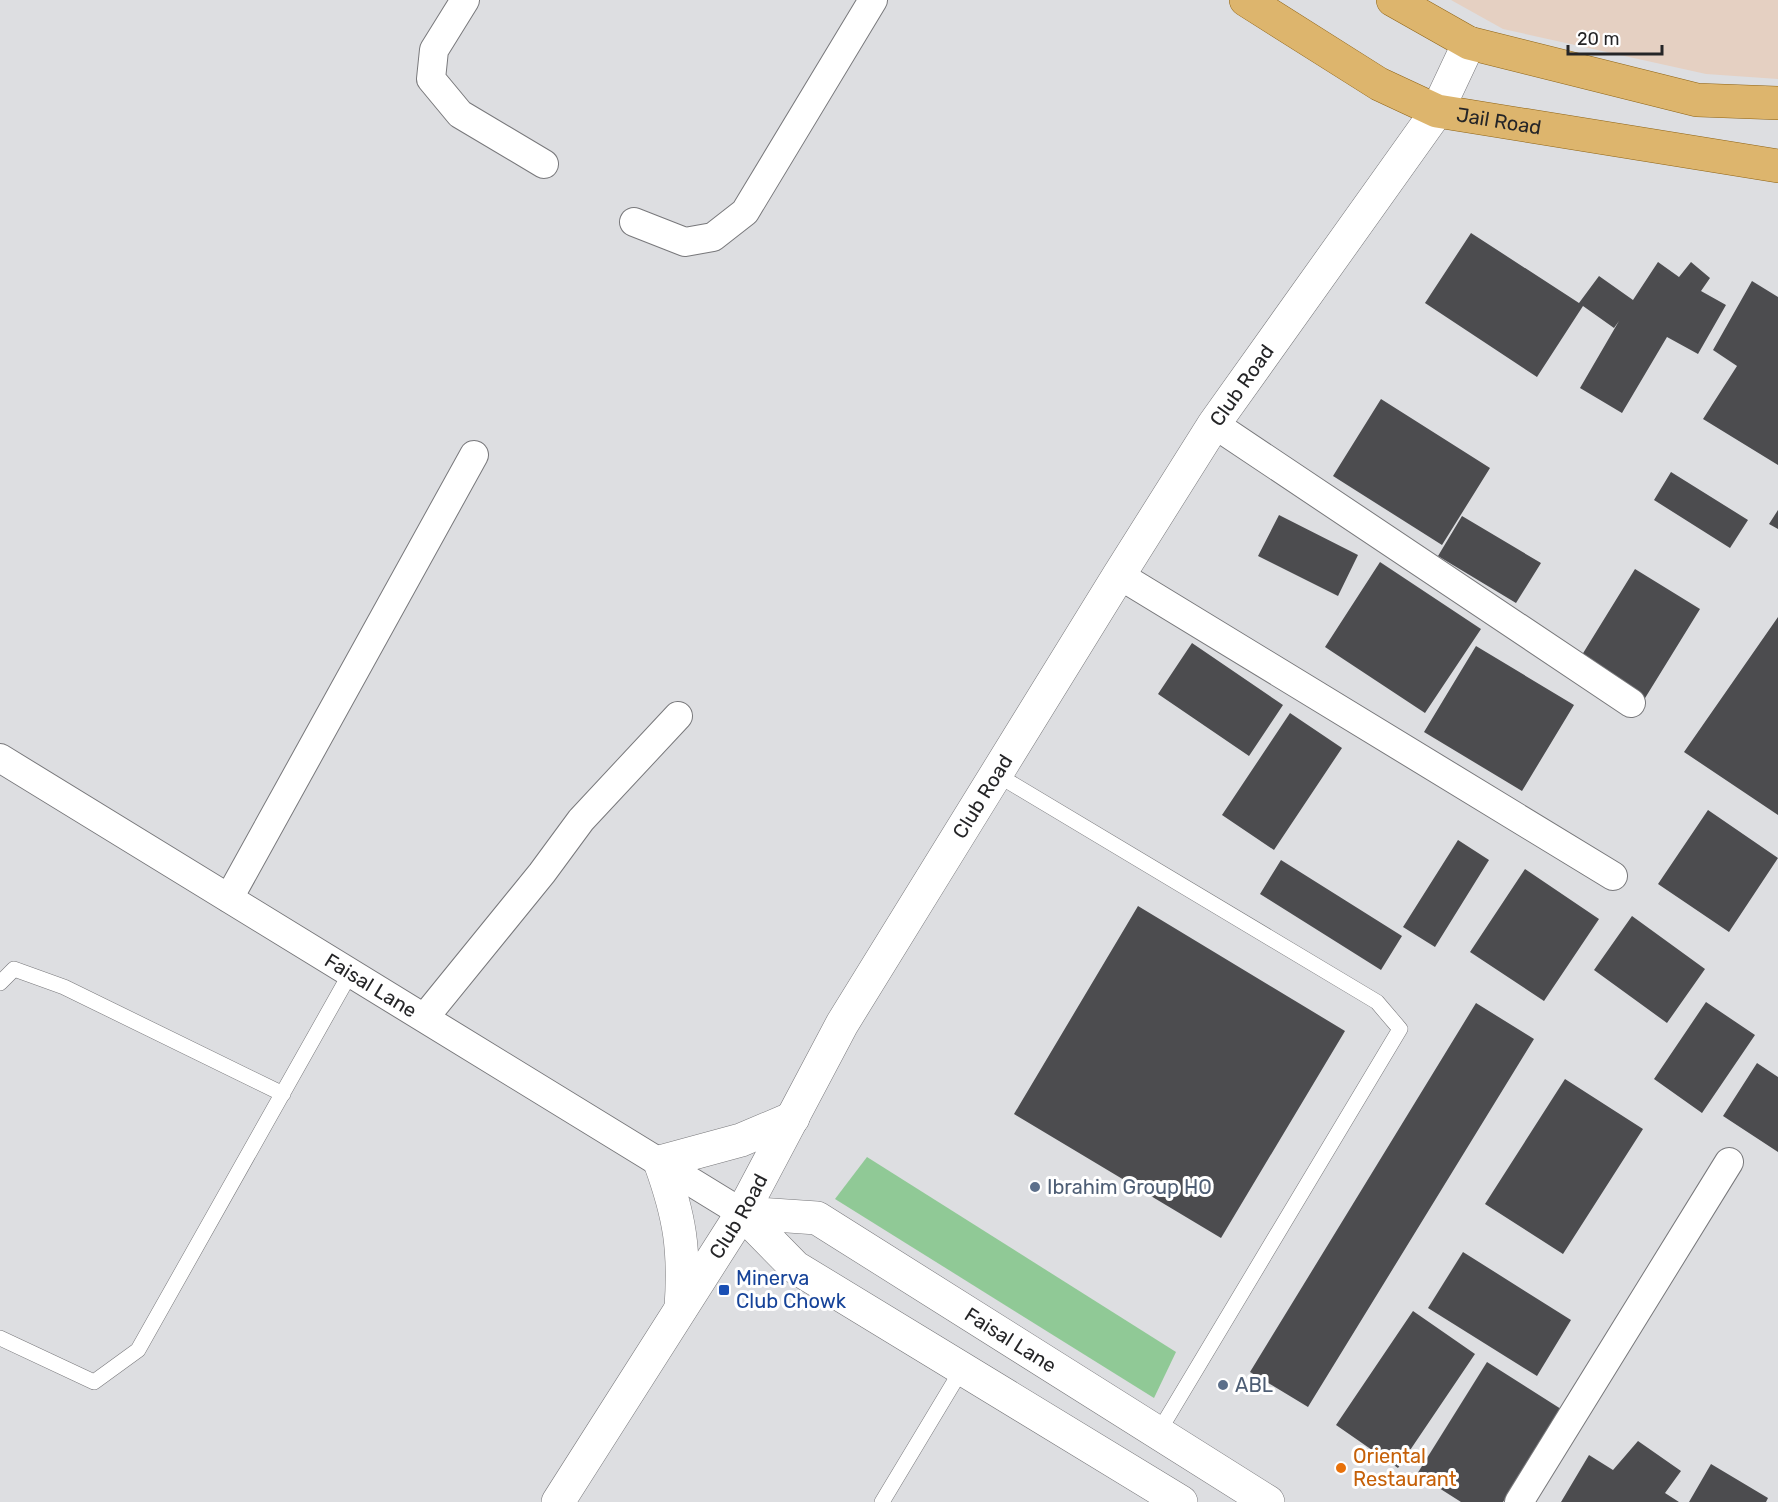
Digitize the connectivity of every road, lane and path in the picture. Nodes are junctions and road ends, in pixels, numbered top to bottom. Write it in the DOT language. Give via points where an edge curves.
graph roads {
  1 [pos="465,0"];
  2 [pos="873,0"];
  3 [pos="1245,0"];
  4 [pos="1393,0"];
  5 [pos="1469,43"];
  6 [pos="1778,103"];
  7 [pos="1437,111"];
  8 [pos="544,164"];
  9 [pos="1778,166"];
  10 [pos="634,222"];
  11 [pos="1214,424"];
  12 [pos="474,455"];
  13 [pos="1119,575"];
  14 [pos="1631,703"];
  15 [pos="678,716"];
  16 [pos="0,758"];
  17 [pos="996,774"];
  18 [pos="1613,876"];
  19 [pos="229,898"];
  20 [pos="351,972"];
  21 [pos="0,983"];
  22 [pos="425,1017"];
  23 [pos="284,1094"];
  24 [pos="793,1118"];
  25 [pos="660,1162"];
  26 [pos="1729,1162"];
  27 [pos="742,1213"];
  28 [pos="680,1310"];
  29 [pos="0,1338"];
  30 [pos="963,1369"];
  31 [pos="1158,1433"];
  32 [pos="558,1502"];
  33 [pos="882,1502"];
  34 [pos="1181,1502"];
  35 [pos="1268,1502"];
  36 [pos="1519,1502"];
  1 -- 8 [label="street" via="434,50 431,79 460,114"];
  2 -- 10 [label="street" via="745,212 713,237 685,242"];
  3 -- 7 [label="main road, Jail Road" via="1379,84"];
  4 -- 5 [label="main road"];
  5 -- 6 [label="main road" via="1697,100"];
  5 -- 7 [label="main road, Club Road"];
  7 -- 9 [label="main road, Jail Road"];
  7 -- 11 [label="main road, Club Road"];
  11 -- 13 [label="main road, Club Road"];
  11 -- 14 [label="street"];
  12 -- 19 [label="street"];
  13 -- 17 [label="main road, Club Road"];
  13 -- 18 [label="street"];
  15 -- 22 [label="street" via="581,820 543,873"];
  16 -- 19 [label="street, Faisal Lane"];
  17 -- 24 [label="main road, Club Road" via="842,1024"];
  17 -- 31 [label="lane" via="1377,1002 1400,1029"];
  19 -- 20 [label="street, Faisal Lane"];
  20 -- 22 [label="street, Faisal Lane"];
  20 -- 23 [label="lane"];
  21 -- 23 [label="lane" via="14,969 64,987"];
  22 -- 25 [label="street, Faisal Lane"];
  23 -- 29 [label="lane" via="138,1350 94,1382"];
  24 -- 25 [label="main road" via="741,1140"];
  24 -- 27 [label="main road, Club Road"];
  25 -- 27 [label="street, Faisal Lane"];
  25 -- 28 [label="main road" via="681,1234"];
  26 -- 36 [label="street"];
  27 -- 28 [label="main road, Club Road"];
  27 -- 30 [label="main road, Faisal Lane" via="795,1267"];
  27 -- 31 [label="main road, Faisal Lane" via="817,1218"];
  28 -- 32 [label="main road, Club Road"];
  30 -- 33 [label="lane"];
  30 -- 34 [label="main road, Faisal Lane"];
  31 -- 35 [label="main road, Faisal Lane"];
}
